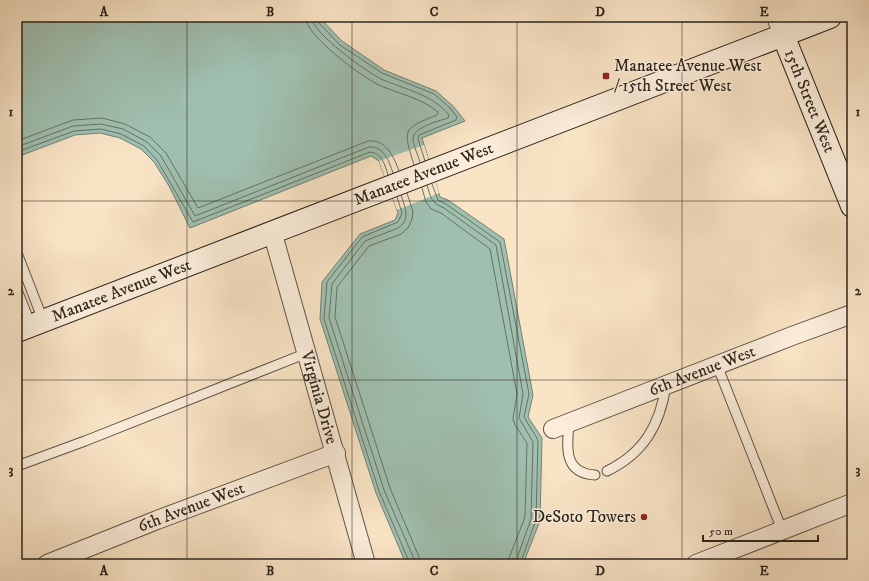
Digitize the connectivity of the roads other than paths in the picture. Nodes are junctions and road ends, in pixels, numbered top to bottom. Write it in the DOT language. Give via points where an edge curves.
graph roads {
  1 [pos="830,17"];
  2 [pos="779,26"];
  3 [pos="852,206"];
  4 [pos="272,231"];
  5 [pos="17,253"];
  6 [pos="17,290"];
  7 [pos="852,314"];
  8 [pos="31,325"];
  9 [pos="307,353"];
  10 [pos="717,365"];
  11 [pos="666,385"];
  12 [pos="561,426"];
  13 [pos="336,453"];
  14 [pos="17,466"];
  15 [pos="607,470"];
  16 [pos="595,474"];
  17 [pos="852,502"];
  18 [pos="782,530"];
  19 [pos="47,564"];
  20 [pos="366,564"];
  21 [pos="696,564"];
  1 -- 2 [label="main road, Manatee Avenue West"];
  2 -- 3 [label="main road, 15th Street West"];
  2 -- 4 [label="main road, Manatee Avenue West" via="455,161"];
  4 -- 8 [label="main road, Manatee Avenue West"];
  4 -- 9 [label="street, Virginia Drive"];
  5 -- 8 [label="lane"];
  6 -- 8 [label="lane"];
  7 -- 10 [label="street, 6th Avenue West"];
  9 -- 13 [label="street, Virginia Drive"];
  9 -- 14 [label="lane"];
  10 -- 11 [label="street, 6th Avenue West"];
  10 -- 18 [label="lane"];
  11 -- 12 [label="street, 6th Avenue West"];
  11 -- 15 [label="lane" via="664,401 647,439 632,456"];
  12 -- 16 [label="lane" via="574,468"];
  13 -- 19 [label="street, 6th Avenue West"];
  13 -- 20 [label="street, Virginia Drive"];
  17 -- 18 [label="street"];
  18 -- 21 [label="street"];
}
